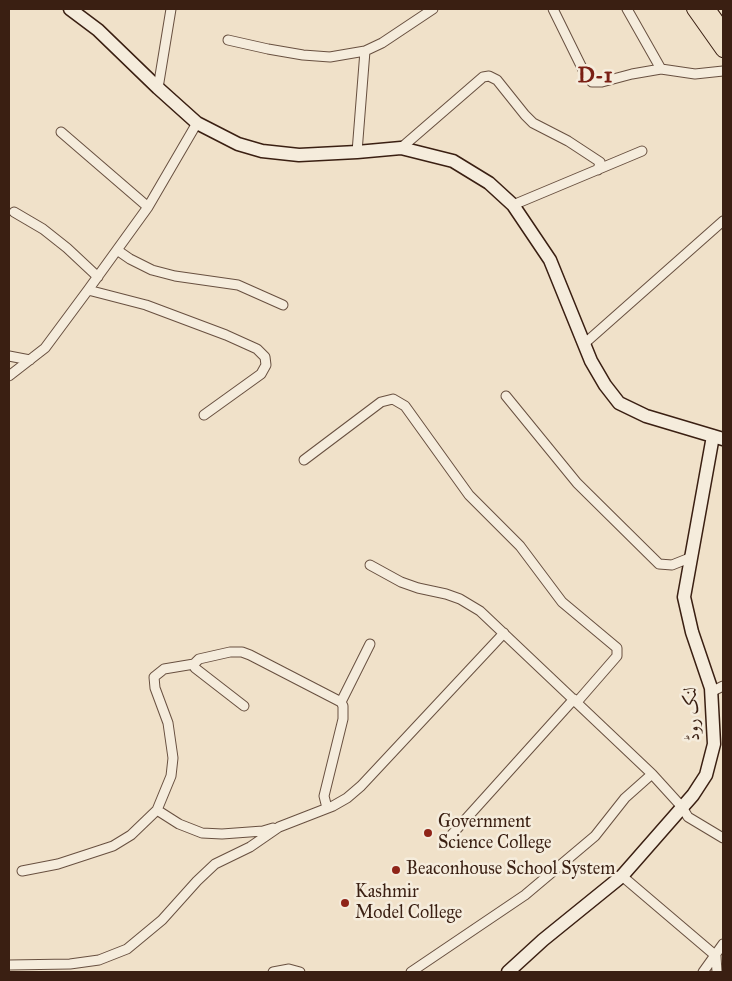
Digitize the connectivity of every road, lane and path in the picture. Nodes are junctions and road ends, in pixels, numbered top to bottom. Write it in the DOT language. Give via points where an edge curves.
graph roads {
  1 [pos="70,9"];
  2 [pos="171,9"];
  3 [pos="433,9"];
  4 [pos="553,9"];
  5 [pos="627,9"];
  6 [pos="694,9"];
  7 [pos="708,9"];
  8 [pos="723,30"];
  9 [pos="228,40"];
  10 [pos="365,50"];
  11 [pos="723,50"];
  12 [pos="661,69"];
  13 [pos="723,72"];
  14 [pos="158,88"];
  15 [pos="196,123"];
  16 [pos="62,132"];
  17 [pos="401,148"];
  18 [pos="642,151"];
  19 [pos="357,152"];
  20 [pos="598,170"];
  21 [pos="513,205"];
  22 [pos="148,206"];
  23 [pos="14,212"];
  24 [pos="723,221"];
  25 [pos="117,250"];
  26 [pos="98,277"];
  27 [pos="88,290"];
  28 [pos="283,305"];
  29 [pos="584,344"];
  30 [pos="9,356"];
  31 [pos="30,360"];
  32 [pos="9,376"];
  33 [pos="506,396"];
  34 [pos="204,414"];
  35 [pos="718,438"];
  36 [pos="304,460"];
  37 [pos="692,557"];
  38 [pos="370,564"];
  39 [pos="504,633"];
  40 [pos="370,644"];
  41 [pos="194,664"];
  42 [pos="717,687"];
  43 [pos="575,700"];
  44 [pos="341,702"];
  45 [pos="244,706"];
  46 [pos="719,745"];
  47 [pos="652,774"];
  48 [pos="682,807"];
  49 [pos="327,808"];
  50 [pos="157,810"];
  51 [pos="278,827"];
  52 [pos="723,838"];
  53 [pos="446,841"];
  54 [pos="22,871"];
  55 [pos="622,876"];
  56 [pos="723,944"];
  57 [pos="716,956"];
  58 [pos="9,965"];
  59 [pos="70,968"];
  60 [pos="273,972"];
  61 [pos="300,972"];
  62 [pos="412,972"];
  63 [pos="508,972"];
  64 [pos="703,972"];
  65 [pos="717,972"];
  1 -- 14 [label="main road" via="98,30"];
  2 -- 14 [label="street"];
  3 -- 10 [label="street" via="382,43"];
  4 -- 12 [label="street" via="592,82"];
  5 -- 12 [label="street"];
  6 -- 11 [label="main road"];
  7 -- 8 [label="main road"];
  9 -- 10 [label="street" via="330,57"];
  10 -- 19 [label="street"];
  12 -- 13 [label="street" via="695,74"];
  14 -- 15 [label="main road"];
  15 -- 19 [label="main road" via="238,144 262,151 299,155"];
  15 -- 22 [label="street"];
  16 -- 22 [label="street"];
  17 -- 19 [label="main road"];
  17 -- 20 [label="street" via="483,76 489,76 533,123 600,162"];
  17 -- 21 [label="main road" via="453,160 489,183"];
  18 -- 20 [label="street"];
  20 -- 21 [label="street"];
  21 -- 29 [label="main road" via="550,260"];
  22 -- 25 [label="street"];
  23 -- 26 [label="street" via="43,229"];
  24 -- 29 [label="street"];
  25 -- 26 [label="street"];
  25 -- 28 [label="street" via="152,270 238,285"];
  26 -- 27 [label="street"];
  27 -- 31 [label="street" via="45,348"];
  27 -- 34 [label="street" via="146,305 257,349 265,357 266,365 261,374"];
  29 -- 35 [label="main road" via="605,385 619,403 646,416"];
  30 -- 31 [label="street"];
  31 -- 32 [label="street"];
  33 -- 37 [label="street" via="577,484 659,564 672,565"];
  35 -- 37 [label="main road, لنک روڈ"];
  36 -- 43 [label="street" via="381,402 393,399 405,406 470,495 520,546 562,602 617,648 617,656"];
  37 -- 42 [label="main road, لنک روڈ" via="684,597 692,632"];
  38 -- 39 [label="street" via="401,582 460,599 480,611"];
  39 -- 43 [label="street"];
  39 -- 49 [label="street" via="361,786"];
  40 -- 44 [label="street"];
  41 -- 44 [label="street" via="199,659 242,652"];
  41 -- 45 [label="street"];
  41 -- 50 [label="street" via="164,669 154,676 168,723 173,758 171,776"];
  42 -- 46 [label="main road, لنک روڈ"];
  43 -- 47 [label="street"];
  43 -- 53 [label="street"];
  44 -- 49 [label="street" via="343,719 324,796"];
  46 -- 48 [label="main road, لنک روڈ" via="706,775"];
  47 -- 48 [label="street"];
  47 -- 62 [label="street" via="625,798 595,836 532,889"];
  48 -- 52 [label="street" via="688,817"];
  48 -- 55 [label="main road, لنک روڈ"];
  49 -- 51 [label="street"];
  50 -- 51 [label="street" via="202,833 263,831"];
  50 -- 54 [label="street" via="131,835 113,846 58,864"];
  51 -- 59 [label="street" via="250,847 215,864 162,920 127,949"];
  55 -- 57 [label="street"];
  55 -- 63 [label="main road, لنک روڈ"];
  56 -- 57 [label="street"];
  57 -- 64 [label="street"];
  57 -- 65 [label="street"];
  58 -- 59 [label="street"];
  60 -- 61 [label="street"];
}
